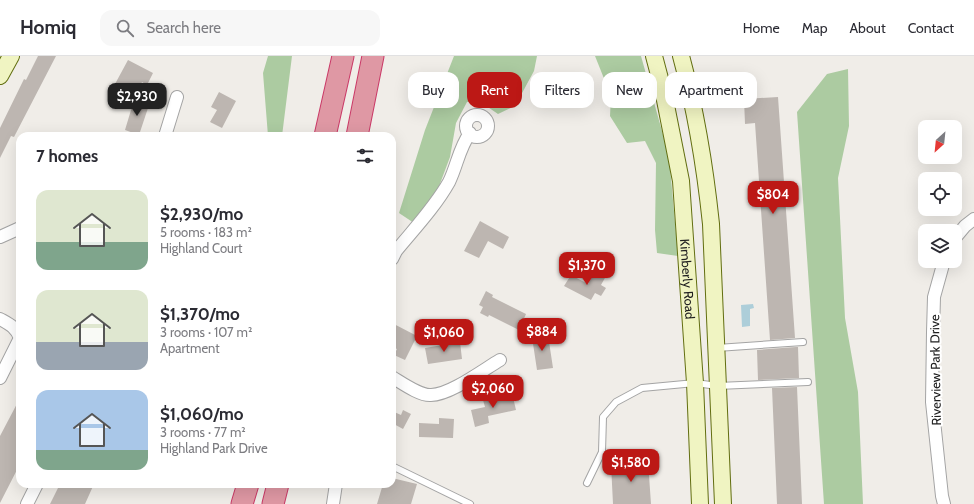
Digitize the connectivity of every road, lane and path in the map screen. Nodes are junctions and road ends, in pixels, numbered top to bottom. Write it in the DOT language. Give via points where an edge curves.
graph roads {
  1 [pos="10,56"];
  2 [pos="343,56"];
  3 [pos="373,56"];
  4 [pos="654,56"];
  5 [pos="681,56"];
  6 [pos="0,76"];
  7 [pos="177,97"];
  8 [pos="166,132"];
  9 [pos="326,132"];
  10 [pos="358,132"];
  11 [pos="470,133"];
  12 [pos="974,219"];
  13 [pos="16,230"];
  14 [pos="962,230"];
  15 [pos="0,237"];
  16 [pos="396,252"];
  17 [pos="942,268"];
  18 [pos="0,319"];
  19 [pos="16,330"];
  20 [pos="804,342"];
  21 [pos="16,346"];
  22 [pos="717,348"];
  23 [pos="500,360"];
  24 [pos="0,378"];
  25 [pos="396,380"];
  26 [pos="808,382"];
  27 [pos="695,384"];
  28 [pos="718,386"];
  29 [pos="396,468"];
  30 [pos="587,483"];
  31 [pos="35,488"];
  32 [pos="247,488"];
  33 [pos="277,488"];
  34 [pos="335,488"];
  35 [pos="27,504"];
  36 [pos="242,504"];
  37 [pos="274,504"];
  38 [pos="333,504"];
  39 [pos="470,504"];
  40 [pos="700,504"];
  41 [pos="723,504"];
  42 [pos="944,504"];
  1 -- 6 [label="main road"];
  2 -- 9 [label="highway"];
  3 -- 10 [label="highway"];
  4 -- 27 [label="main road, Kimberly Road" via="681,181"];
  5 -- 22 [label="main road, Kimberly Road" via="697,124 706,179 711,224"];
  7 -- 8 [label="street"];
  11 -- 16 [label="street" via="461,147 449,181 436,202"];
  12 -- 14 [label="street"];
  13 -- 15 [label="street"];
  17 -- 42 [label="street, Riverview Park Drive" via="934,297 932,402"];
  18 -- 19 [label="street"];
  20 -- 22 [label="lane"];
  21 -- 24 [label="street"];
  22 -- 28 [label="main road, Kimberly Road"];
  23 -- 25 [label="street" via="461,385 431,396 421,394"];
  26 -- 28 [label="lane"];
  27 -- 28 [label="lane"];
  27 -- 30 [label="lane" via="642,388 616,402 603,417 602,452"];
  27 -- 40 [label="main road, Kimberly Road"];
  28 -- 41 [label="main road, Kimberly Road"];
  29 -- 39 [label="lane"];
  31 -- 35 [label="street"];
  32 -- 36 [label="highway"];
  33 -- 37 [label="highway"];
  34 -- 38 [label="street"];
}
